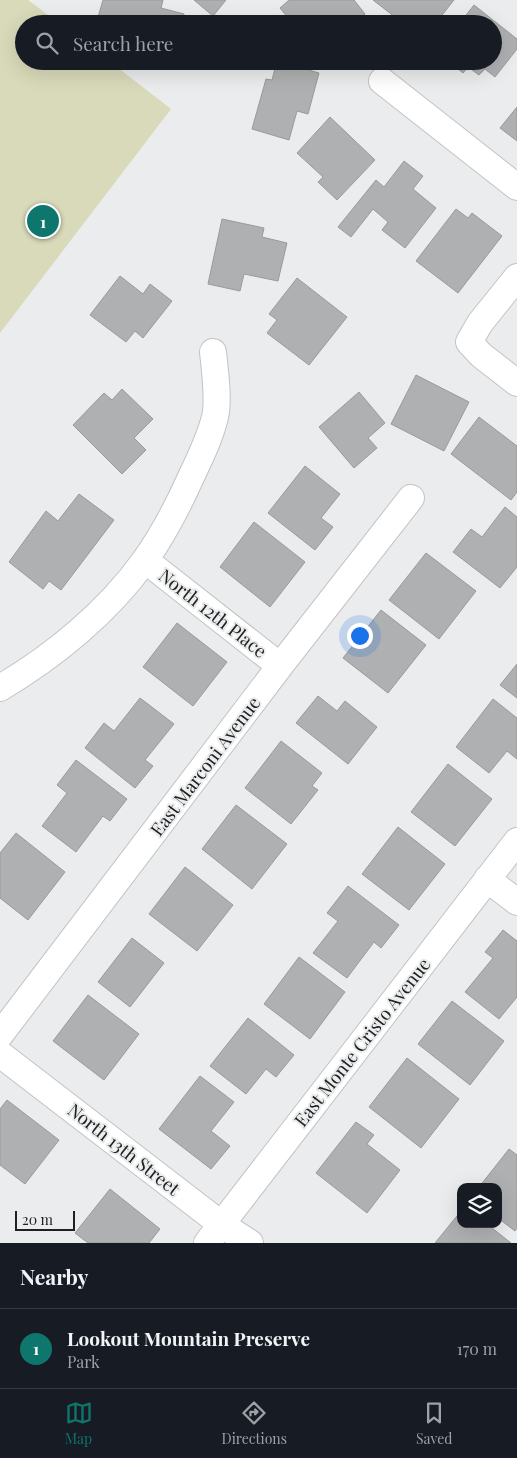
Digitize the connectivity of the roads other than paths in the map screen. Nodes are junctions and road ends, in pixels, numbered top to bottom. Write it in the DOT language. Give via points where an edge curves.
graph roads {
  1 [pos="382,81"];
  2 [pos="517,187"];
  3 [pos="517,277"];
  4 [pos="213,352"];
  5 [pos="517,383"];
  6 [pos="411,498"];
  7 [pos="145,560"];
  8 [pos="280,666"];
  9 [pos="0,688"];
  10 [pos="517,841"];
  11 [pos="488,879"];
  12 [pos="517,902"];
  13 [pos="0,1036"];
  14 [pos="0,1054"];
  15 [pos="214,1233"];
  16 [pos="250,1243"];
  1 -- 2 [label="street"];
  3 -- 5 [label="street" via="480,323 470,342 481,355"];
  4 -- 7 [label="street" via="215,416 204,451 159,540"];
  6 -- 8 [label="street, East Marconi Avenue"];
  7 -- 8 [label="street, North 12th Place"];
  7 -- 9 [label="street" via="108,604 81,629 49,656"];
  8 -- 13 [label="street, East Marconi Avenue"];
  10 -- 11 [label="street, East Monte Cristo Avenue"];
  11 -- 12 [label="street"];
  11 -- 15 [label="street, East Monte Cristo Avenue"];
  14 -- 15 [label="street, North 13th Street"];
  15 -- 16 [label="street, North 13th Street"];
}
